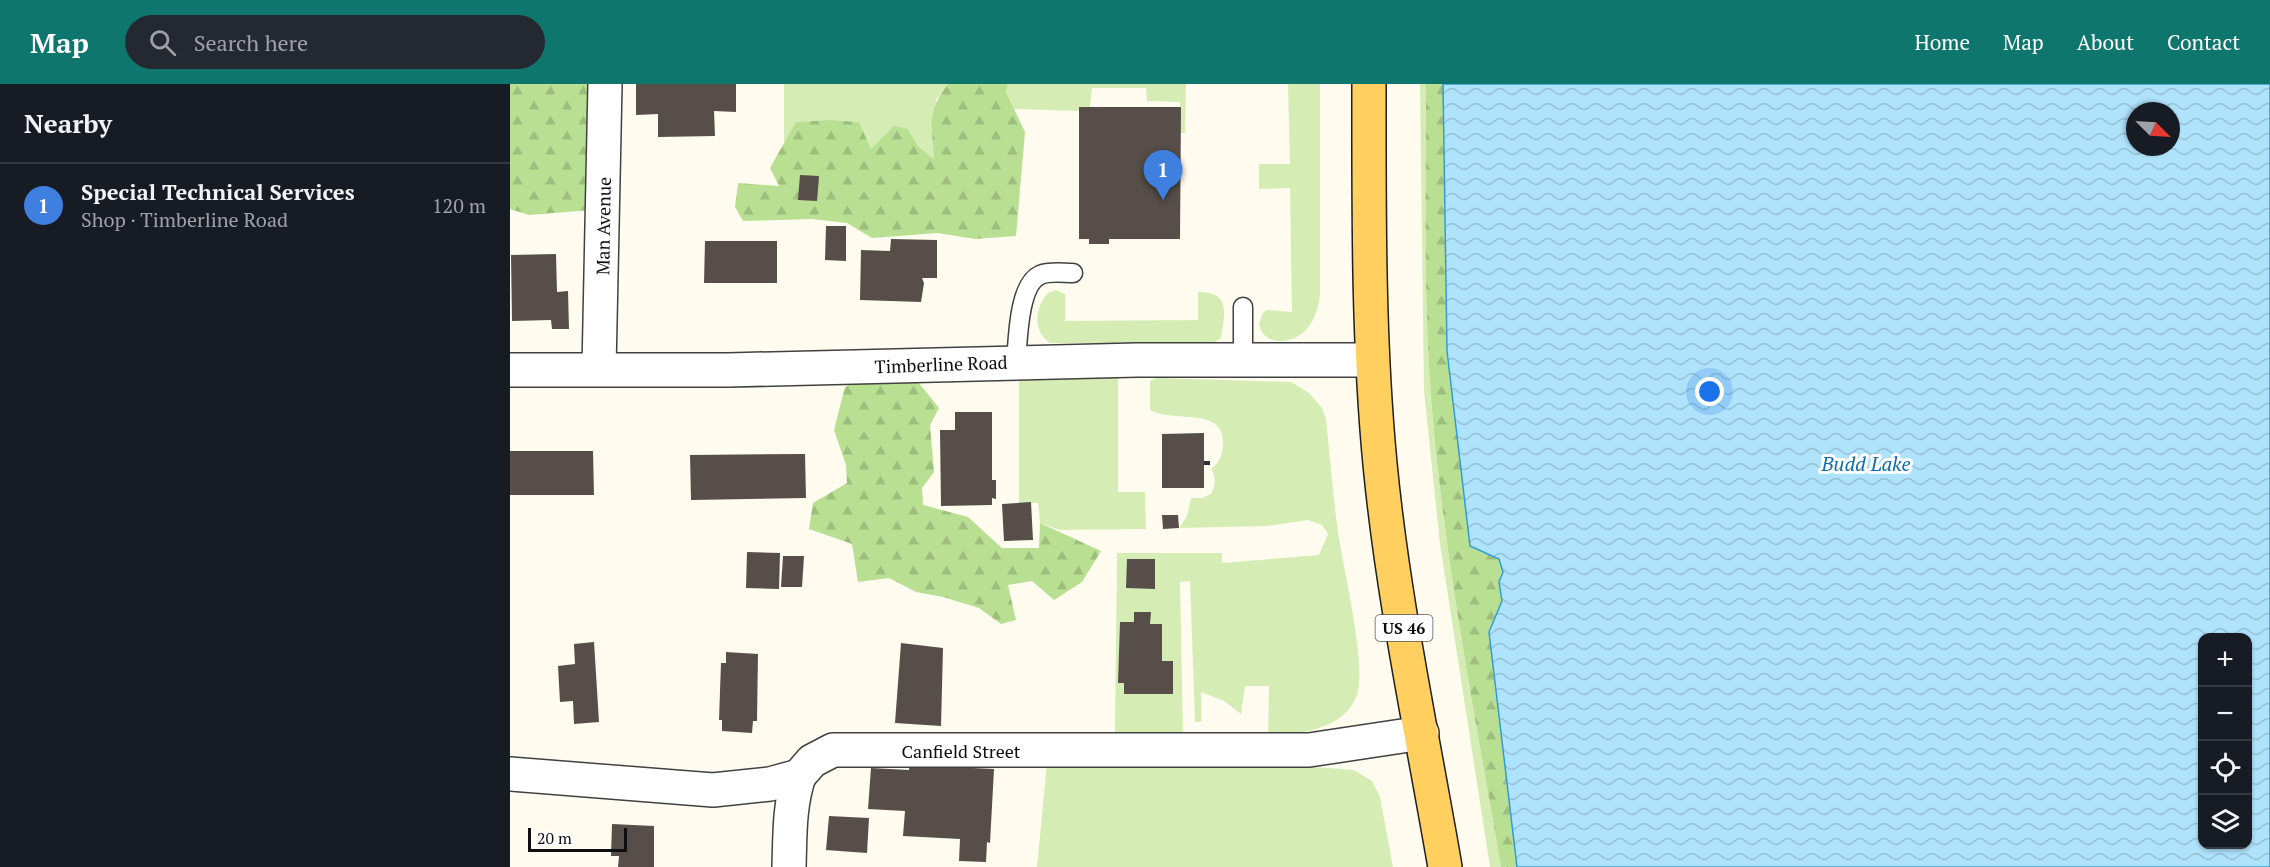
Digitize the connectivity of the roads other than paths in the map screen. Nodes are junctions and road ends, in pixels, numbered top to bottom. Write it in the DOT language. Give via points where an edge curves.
graph roads {
  1 [pos="605,84"];
  2 [pos="1369,84"];
  3 [pos="1073,273"];
  4 [pos="1243,307"];
  5 [pos="1372,360"];
  6 [pos="1243,361"];
  7 [pos="1016,362"];
  8 [pos="599,369"];
  9 [pos="510,370"];
  10 [pos="1422,734"];
  11 [pos="510,774"];
  12 [pos="799,776"];
  13 [pos="789,867"];
  14 [pos="1445,867"];
  1 -- 8 [label="street, Man Avenue"];
  2 -- 5 [label="main road, US 46"];
  3 -- 7 [label="lane" via="1041,275 1033,281 1021,311"];
  4 -- 6 [label="lane"];
  5 -- 6 [label="street, Timberline Road"];
  5 -- 10 [label="main road, US 46" via="1386,517"];
  6 -- 7 [label="street, Timberline Road"];
  7 -- 8 [label="street, Timberline Road" via="728,370"];
  8 -- 9 [label="street, Timberline Road"];
  10 -- 12 [label="street, Canfield Street" via="1309,750 833,750 812,761"];
  10 -- 14 [label="main road, US 46"];
  11 -- 12 [label="street, Canfield Street" via="713,790 770,784"];
  12 -- 13 [label="street" via="792,795"];
}
